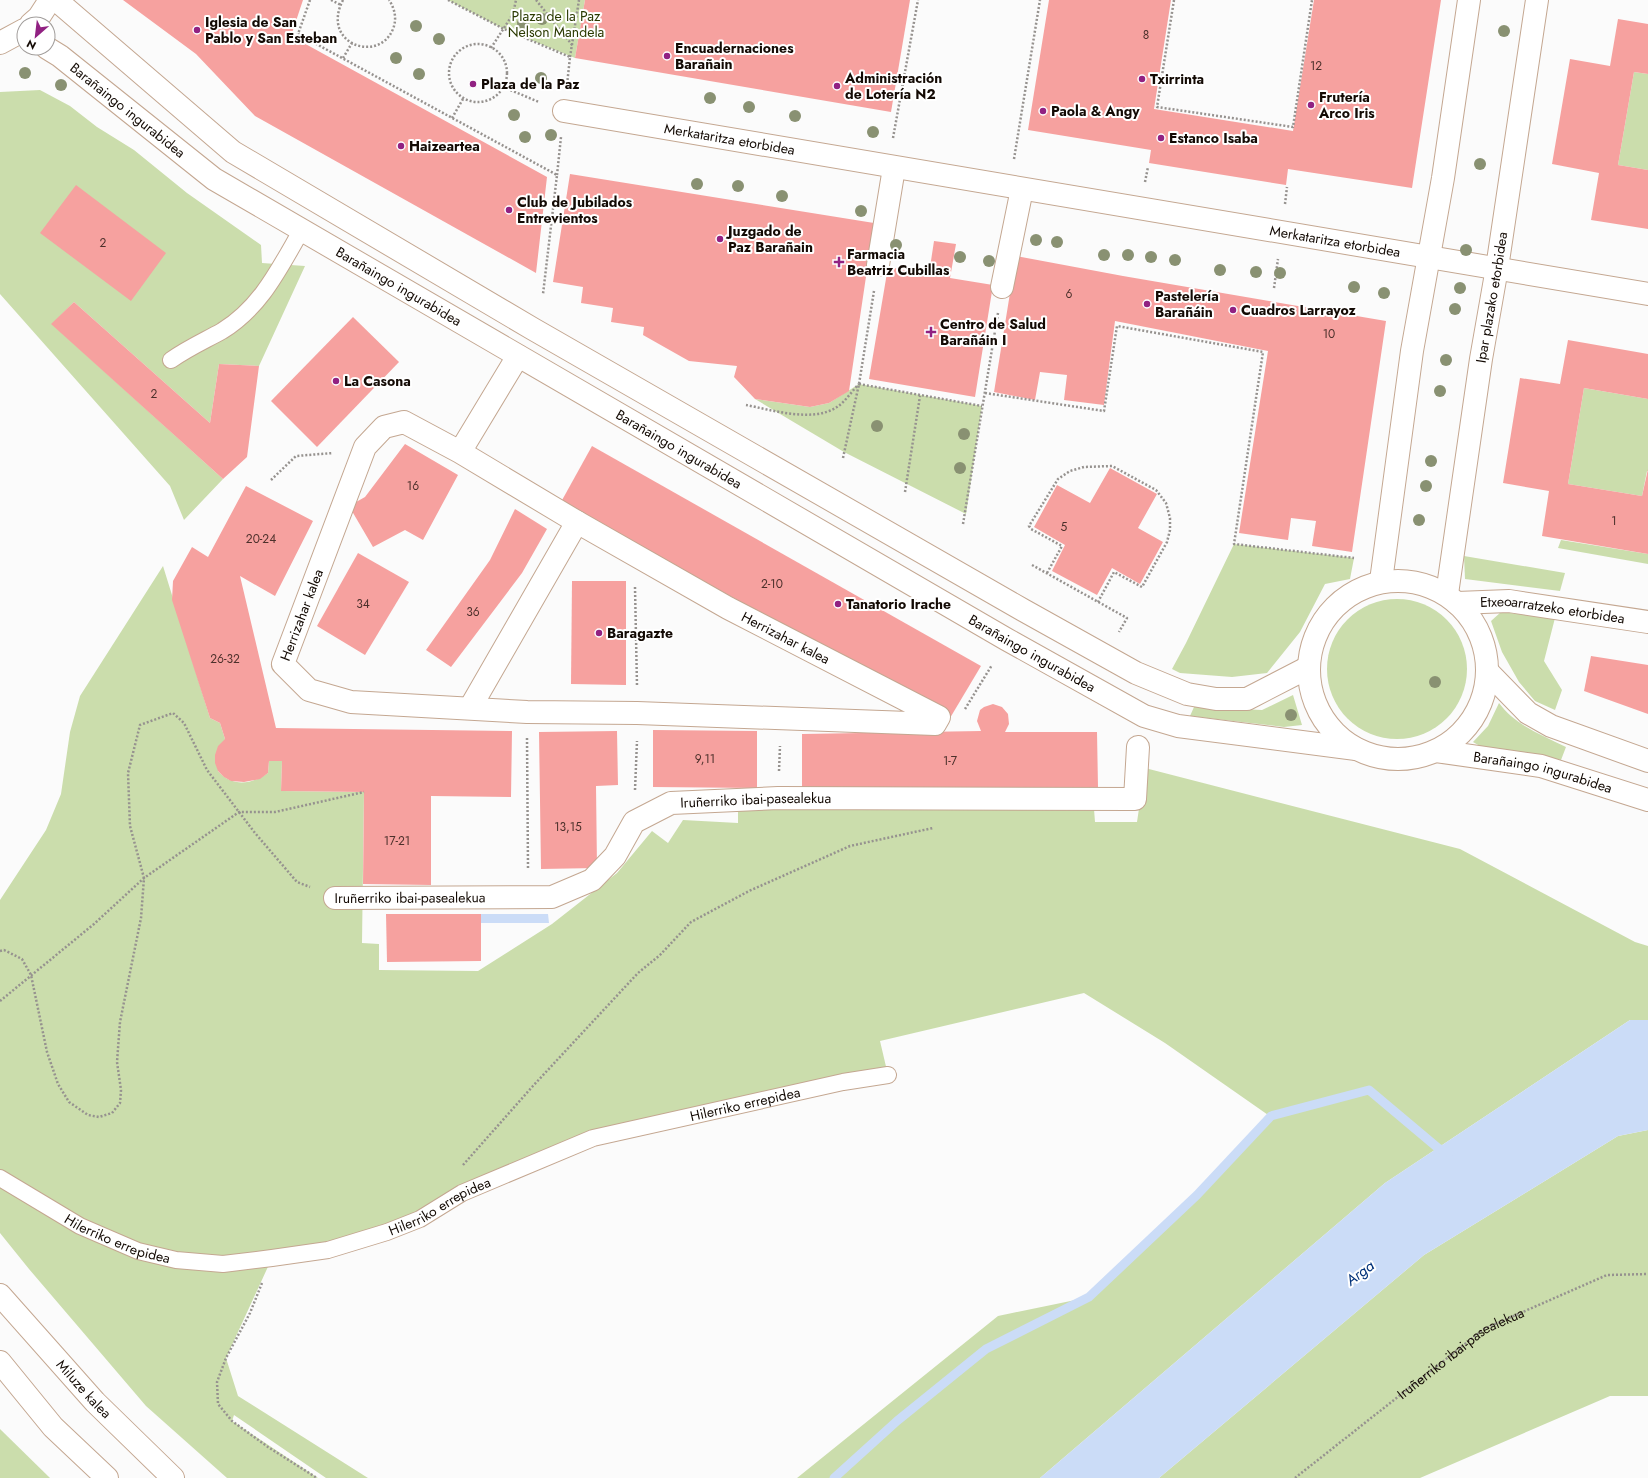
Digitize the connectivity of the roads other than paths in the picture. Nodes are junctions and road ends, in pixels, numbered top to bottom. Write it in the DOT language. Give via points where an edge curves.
graph roads {
  1 [pos="50,0"];
  2 [pos="56,0"];
  3 [pos="1469,0"];
  4 [pos="1537,0"];
  5 [pos="40,16"];
  6 [pos="16,35"];
  7 [pos="0,43"];
  8 [pos="56,54"];
  9 [pos="564,111"];
  10 [pos="891,167"];
  11 [pos="1016,188"];
  12 [pos="301,231"];
  13 [pos="1429,257"];
  14 [pos="878,265"];
  15 [pos="1497,268"];
  16 [pos="1002,287"];
  17 [pos="1648,294"];
  18 [pos="518,356"];
  19 [pos="171,360"];
  20 [pos="460,452"];
  21 [pos="576,522"];
  22 [pos="1381,581"];
  23 [pos="1452,598"];
  24 [pos="1648,622"];
  25 [pos="1307,668"];
  26 [pos="1487,671"];
  27 [pos="470,708"];
  28 [pos="1138,747"];
  29 [pos="1356,749"];
  30 [pos="1436,751"];
  31 [pos="1648,761"];
  32 [pos="1648,800"];
  33 [pos="335,898"];
  34 [pos="888,1076"];
  35 [pos="0,1178"];
  36 [pos="0,1295"];
  37 [pos="0,1362"];
  38 [pos="107,1478"];
  39 [pos="173,1478"];
  1 -- 5 [label="street"];
  2 -- 25 [label="street" via="233,152 533,329 1136,673 1186,694 1216,699 1247,699"];
  3 -- 13 [label="street"];
  4 -- 15 [label="street, Ipar plazako etorbidea"];
  6 -- 7 [label="street"];
  8 -- 12 [label="street, Barañaingo ingurabidea" via="214,179"];
  9 -- 10 [label="street, Merkataritza etorbidea"];
  10 -- 11 [label="street, Merkataritza etorbidea"];
  10 -- 14 [label="street"];
  11 -- 13 [label="street, Merkataritza etorbidea"];
  11 -- 16 [label="street"];
  12 -- 18 [label="street, Barañaingo ingurabidea"];
  12 -- 19 [label="lane" via="265,292 245,313 222,330 187,348"];
  13 -- 15 [label="street, Merkataritza etorbidea"];
  13 -- 22 [label="street" via="1412,351"];
  15 -- 17 [label="street, Merkataritza etorbidea"];
  15 -- 23 [label="street, Ipar plazako etorbidea" via="1480,366"];
  18 -- 20 [label="street"];
  18 -- 29 [label="street, Barañaingo ingurabidea" via="992,631 1144,716 1178,726"];
  20 -- 21 [label="street, Herrizahar kalea"];
  20 -- 27 [label="street, Herrizahar kalea" via="404,422 384,426 365,447 283,664 309,690 351,702"];
  21 -- 27 [label="street"];
  21 -- 27 [label="street, Herrizahar kalea" via="728,608 938,717 935,724 780,717 528,712"];
  22 -- 23 [label="street" via="1404,580 1426,584"];
  22 -- 25 [label="street" via="1352,592 1329,612 1313,638"];
  23 -- 24 [label="street, Etxeoarratzeko etorbidea" via="1509,601"];
  23 -- 26 [label="street" via="1474,622 1484,645"];
  25 -- 29 [label="street" via="1310,693 1320,715 1336,735"];
  26 -- 30 [label="street" via="1484,695 1473,718 1457,737"];
  26 -- 31 [label="street" via="1528,713 1551,726"];
  28 -- 33 [label="street, Iruñerriko ibai-pasealekua" via="1135,799 778,798 671,803 634,822 615,856 592,880 552,896"];
  29 -- 30 [label="street" via="1382,758 1409,759"];
  30 -- 32 [label="street, Barañaingo ingurabidea" via="1541,766"];
  34 -- 35 [label="lane, Hilerriko errepidea" via="843,1082 593,1138 462,1193 420,1219 387,1232 328,1250 223,1264 176,1260 138,1251 80,1226"];
  36 -- 39 [label="street, Miluze kalea" via="95,1402"];
  37 -- 38 [label="street" via="53,1426"];
}
